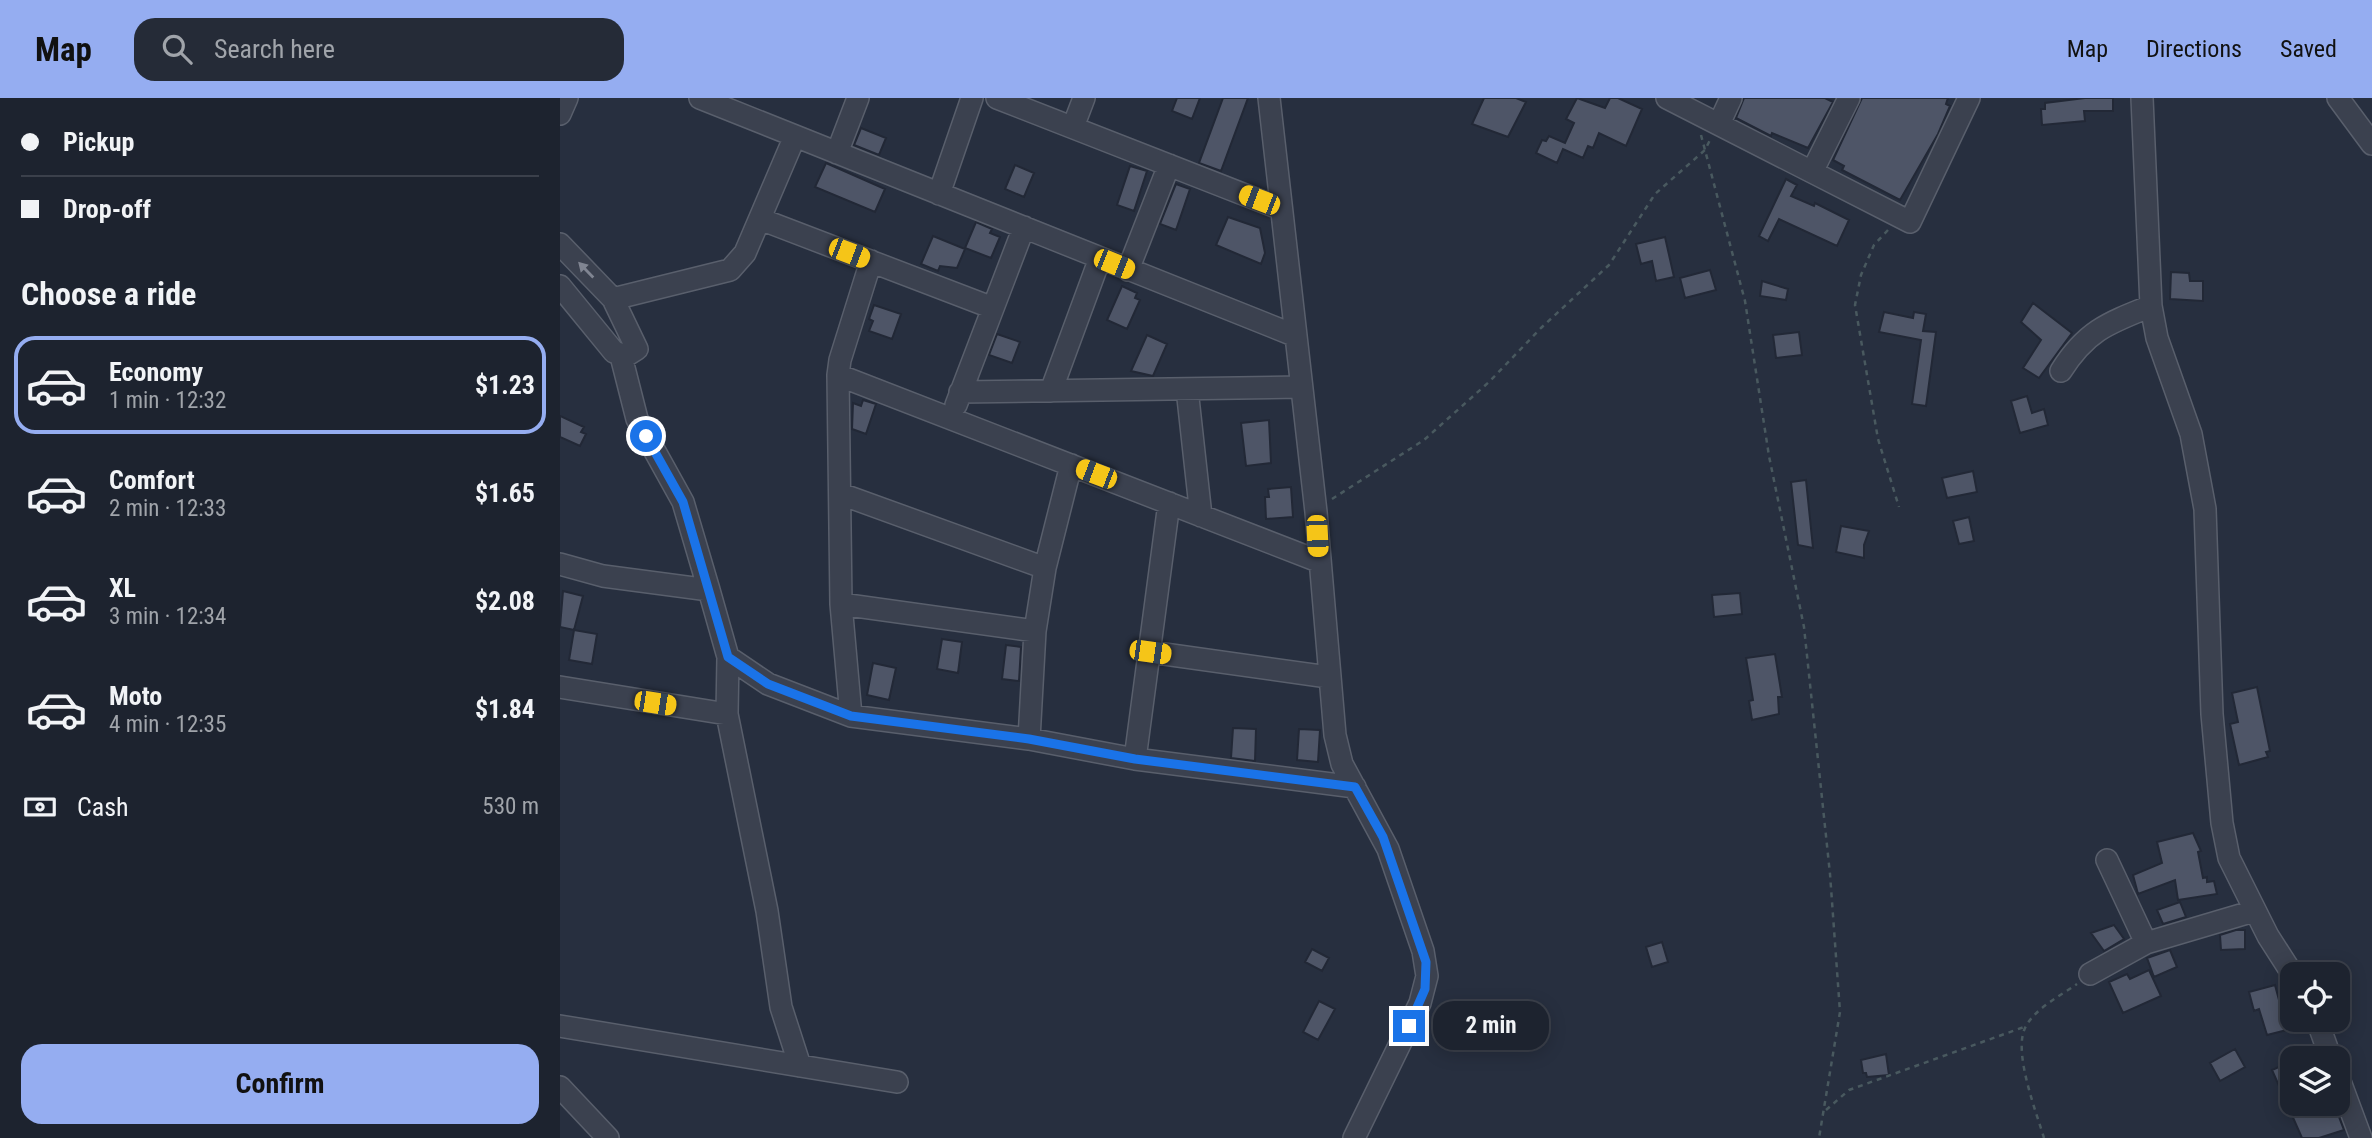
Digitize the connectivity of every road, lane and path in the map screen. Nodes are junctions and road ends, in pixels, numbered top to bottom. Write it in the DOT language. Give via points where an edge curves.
graph roads {
  1 [pos="567,98"];
  2 [pos="701,98"];
  3 [pos="858,98"];
  4 [pos="972,98"];
  5 [pos="997,98"];
  6 [pos="1084,98"];
  7 [pos="1269,98"];
  8 [pos="1667,98"];
  9 [pos="1731,98"];
  10 [pos="1849,98"];
  11 [pos="1969,98"];
  12 [pos="2142,98"];
  13 [pos="2338,98"];
  14 [pos="1694,112"];
  15 [pos="560,114"];
  16 [pos="1719,124"];
  17 [pos="1073,127"];
  18 [pos="795,136"];
  19 [pos="2372,144"];
  20 [pos="1705,150"];
  21 [pos="836,153"];
  22 [pos="1169,165"];
  23 [pos="1812,170"];
  24 [pos="939,194"];
  25 [pos="1281,209"];
  26 [pos="760,219"];
  27 [pos="1910,222"];
  28 [pos="1024,227"];
  29 [pos="560,244"];
  30 [pos="1100,258"];
  31 [pos="871,261"];
  32 [pos="1128,270"];
  33 [pos="560,286"];
  34 [pos="613,299"];
  35 [pos="2151,306"];
  36 [pos="993,308"];
  37 [pos="1296,335"];
  38 [pos="621,356"];
  39 [pos="2061,371"];
  40 [pos="838,375"];
  41 [pos="1301,387"];
  42 [pos="1187,389"];
  43 [pos="1051,391"];
  44 [pos="960,393"];
  45 [pos="951,418"];
  46 [pos="1071,465"];
  47 [pos="841,494"];
  48 [pos="1169,503"];
  49 [pos="1899,507"];
  50 [pos="1315,512"];
  51 [pos="1201,516"];
  52 [pos="1318,561"];
  53 [pos="560,564"];
  54 [pos="1045,568"];
  55 [pos="709,590"];
  56 [pos="841,604"];
  57 [pos="1035,631"];
  58 [pos="1150,652"];
  59 [pos="728,657"];
  60 [pos="1328,677"];
  61 [pos="560,687"];
  62 [pos="727,714"];
  63 [pos="851,716"];
  64 [pos="1029,739"];
  65 [pos="1135,759"];
  66 [pos="1355,787"];
  67 [pos="2107,860"];
  68 [pos="2254,911"];
  69 [pos="2146,943"];
  70 [pos="2286,962"];
  71 [pos="2090,974"];
  72 [pos="560,1026"];
  73 [pos="2024,1027"];
  74 [pos="800,1066"];
  75 [pos="897,1082"];
  76 [pos="560,1087"];
  77 [pos="2350,1103"];
  78 [pos="1826,1110"];
  79 [pos="2364,1134"];
  80 [pos="608,1138"];
  81 [pos="1354,1138"];
  82 [pos="1819,1138"];
  83 [pos="2044,1138"];
  1 -- 15 [label="street"];
  2 -- 18 [label="street"];
  3 -- 21 [label="street"];
  4 -- 24 [label="street"];
  5 -- 17 [label="street"];
  6 -- 17 [label="street"];
  7 -- 25 [label="street"];
  8 -- 14 [label="street"];
  9 -- 16 [label="street"];
  10 -- 23 [label="street"];
  11 -- 27 [label="street"];
  12 -- 35 [label="street"];
  13 -- 19 [label="street"];
  14 -- 16 [label="street"];
  14 -- 20 [label="path"];
  16 -- 20 [label="path"];
  16 -- 23 [label="street"];
  17 -- 22 [label="street"];
  18 -- 21 [label="street"];
  18 -- 26 [label="street"];
  20 -- 50 [label="path" via="1655,194 1609,265 1455,415"];
  20 -- 78 [label="path" via="1745,300 1769,456 1804,627 1840,1012"];
  21 -- 24 [label="street"];
  22 -- 25 [label="street"];
  22 -- 32 [label="street"];
  23 -- 27 [label="street"];
  24 -- 28 [label="street"];
  25 -- 37 [label="street"];
  26 -- 31 [label="street"];
  26 -- 34 [label="street" via="745,253 730,270"];
  27 -- 49 [label="path" via="1889,229 1874,244 1855,305 1878,439"];
  28 -- 30 [label="street"];
  28 -- 36 [label="street"];
  34 -- 29 [label="street, one-way"];
  30 -- 32 [label="street"];
  30 -- 43 [label="street"];
  31 -- 36 [label="street"];
  31 -- 40 [label="street"];
  32 -- 37 [label="street"];
  33 -- 38 [label="street"];
  34 -- 38 [label="street" via="638,347"];
  35 -- 39 [label="street" via="2095,330 2077,346"];
  35 -- 68 [label="street" via="2199,472 2205,509 2221,823 2229,858"];
  36 -- 44 [label="street"];
  37 -- 41 [label="street"];
  38 -- 55 [label="street" via="637,419 683,502"];
  40 -- 45 [label="street"];
  40 -- 47 [label="street"];
  41 -- 42 [label="street"];
  41 -- 50 [label="street"];
  42 -- 43 [label="street"];
  42 -- 51 [label="street"];
  43 -- 44 [label="street"];
  44 -- 45 [label="street"];
  45 -- 46 [label="street"];
  46 -- 48 [label="street"];
  46 -- 54 [label="street"];
  47 -- 54 [label="street"];
  47 -- 56 [label="street"];
  48 -- 51 [label="street"];
  48 -- 58 [label="street"];
  50 -- 52 [label="street"];
  51 -- 52 [label="street"];
  52 -- 60 [label="street"];
  53 -- 55 [label="street" via="603,576"];
  54 -- 57 [label="street"];
  55 -- 59 [label="street"];
  56 -- 57 [label="street"];
  56 -- 63 [label="street"];
  57 -- 64 [label="street"];
  58 -- 60 [label="street"];
  58 -- 65 [label="street"];
  59 -- 62 [label="street"];
  59 -- 63 [label="street" via="768,684"];
  60 -- 66 [label="street" via="1337,746"];
  61 -- 62 [label="street"];
  62 -- 74 [label="street" via="768,911 781,1007"];
  63 -- 64 [label="street"];
  64 -- 65 [label="street"];
  65 -- 66 [label="street"];
  66 -- 81 [label="street" via="1388,849 1423,951 1427,976 1423,996"];
  67 -- 69 [label="street"];
  68 -- 69 [label="street"];
  68 -- 70 [label="street"];
  69 -- 71 [label="street"];
  71 -- 73 [label="path"];
  72 -- 74 [label="street"];
  73 -- 78 [label="path" via="1849,1090"];
  73 -- 83 [label="path" via="2020,1051"];
  74 -- 75 [label="street"];
  76 -- 80 [label="street"];
  77 -- 79 [label="street"];
  78 -- 82 [label="path"];
}
